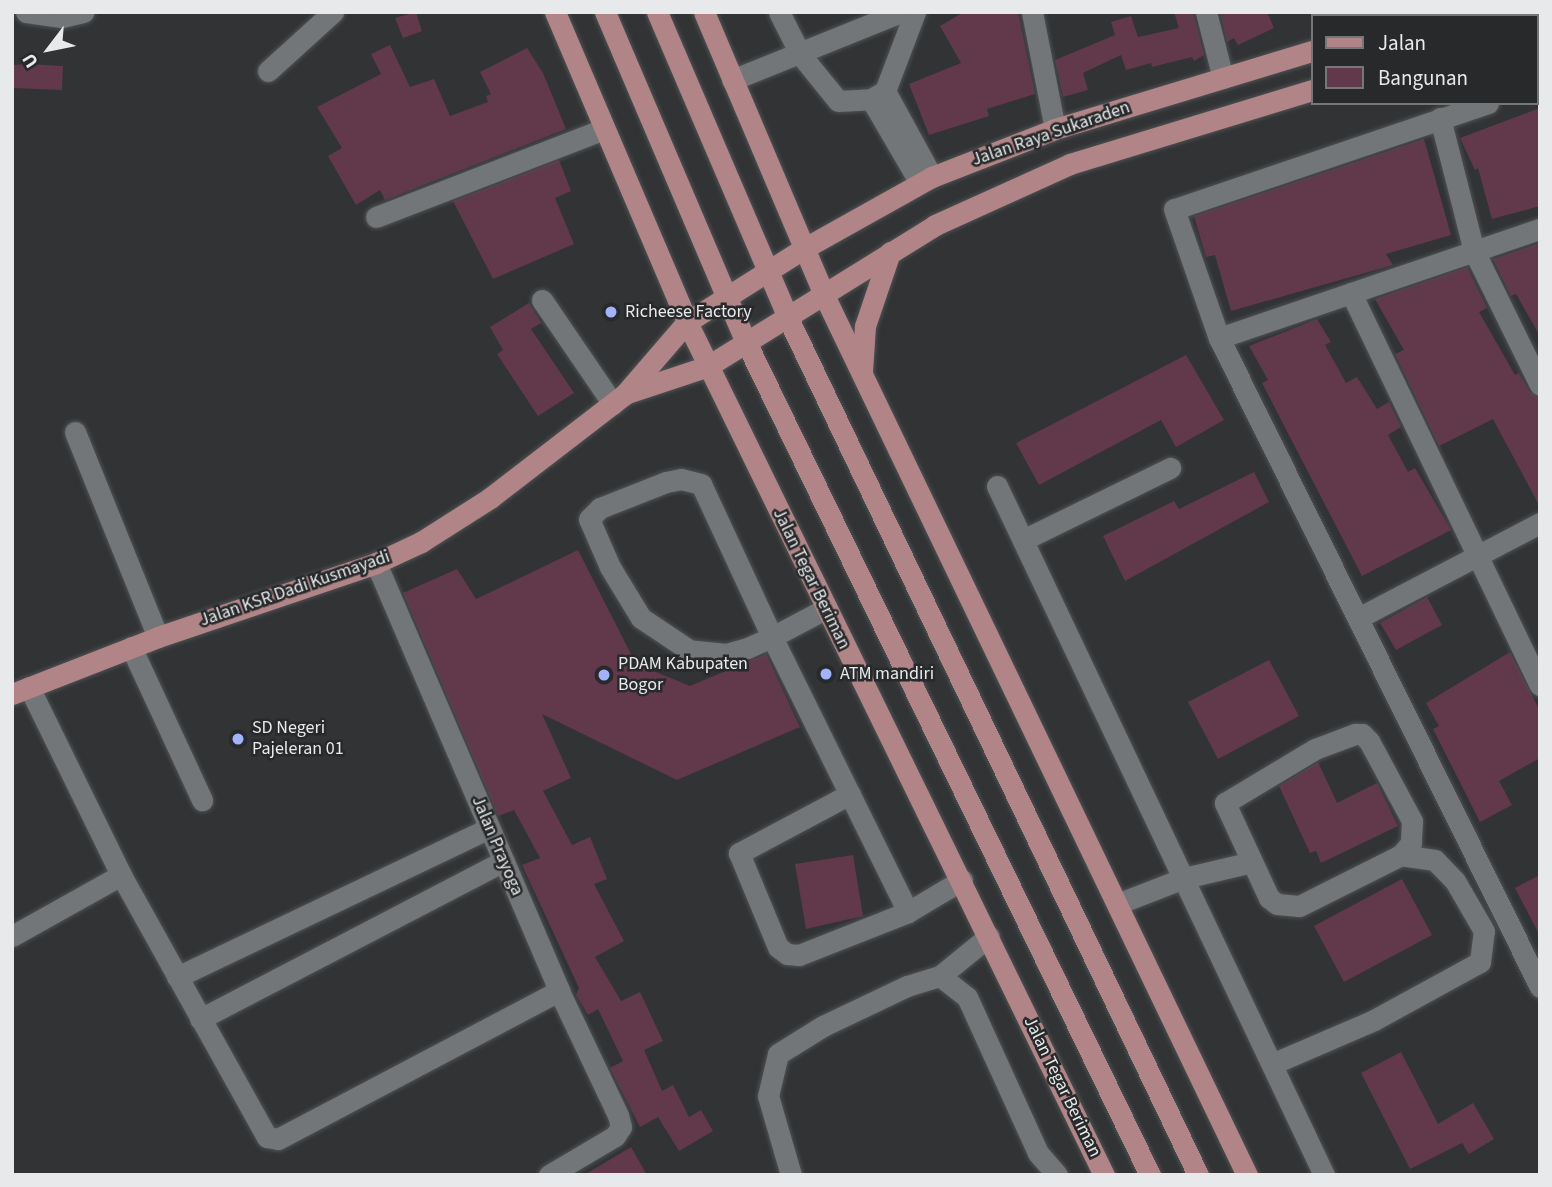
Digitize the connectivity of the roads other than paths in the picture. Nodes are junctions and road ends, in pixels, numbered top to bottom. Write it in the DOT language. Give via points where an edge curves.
graph roads {
  1 [pos="26,12"];
  2 [pos="83,12"];
  3 [pos="333,12"];
  4 [pos="555,12"];
  5 [pos="606,12"];
  6 [pos="657,12"];
  7 [pos="704,12"];
  8 [pos="779,12"];
  9 [pos="901,12"];
  10 [pos="915,12"];
  11 [pos="1032,12"];
  12 [pos="1206,12"];
  13 [pos="1310,52"];
  14 [pos="800,54"];
  15 [pos="268,71"];
  16 [pos="1223,78"];
  17 [pos="732,80"];
  18 [pos="1310,91"];
  19 [pos="878,95"];
  20 [pos="1482,105"];
  21 [pos="1440,118"];
  22 [pos="604,129"];
  23 [pos="1055,129"];
  24 [pos="926,180"];
  25 [pos="376,217"];
  26 [pos="1540,229"];
  27 [pos="803,249"];
  28 [pos="1474,251"];
  29 [pos="890,252"];
  30 [pos="766,272"];
  31 [pos="823,293"];
  32 [pos="1351,293"];
  33 [pos="726,298"];
  34 [pos="542,300"];
  35 [pos="787,316"];
  36 [pos="687,322"];
  37 [pos="1219,338"];
  38 [pos="746,342"];
  39 [pos="708,366"];
  40 [pos="862,371"];
  41 [pos="1540,385"];
  42 [pos="619,399"];
  43 [pos="75,432"];
  44 [pos="1170,468"];
  45 [pos="997,486"];
  46 [pos="1540,523"];
  47 [pos="1023,540"];
  48 [pos="1477,556"];
  49 [pos="376,563"];
  50 [pos="825,609"];
  51 [pos="1360,617"];
  52 [pos="158,636"];
  53 [pos="772,637"];
  54 [pos="131,647"];
  55 [pos="1540,685"];
  56 [pos="21,691"];
  57 [pos="850,794"];
  58 [pos="202,800"];
  59 [pos="489,828"];
  60 [pos="1401,855"];
  61 [pos="503,861"];
  62 [pos="1252,862"];
  63 [pos="121,875"];
  64 [pos="1184,878"];
  65 [pos="962,880"];
  66 [pos="1117,904"];
  67 [pos="908,912"];
  68 [pos="12,936"];
  69 [pos="989,936"];
  70 [pos="940,976"];
  71 [pos="177,977"];
  72 [pos="1540,987"];
  73 [pos="559,991"];
  74 [pos="200,1019"];
  75 [pos="1272,1064"];
  76 [pos="1100,1173"];
  77 [pos="549,1175"];
  78 [pos="791,1175"];
  79 [pos="1056,1175"];
  80 [pos="1150,1175"];
  81 [pos="1198,1175"];
  82 [pos="1247,1175"];
  83 [pos="1324,1175"];
  1 -- 2 [label="street" via="62,17"];
  3 -- 15 [label="street"];
  4 -- 22 [label="main road, Jalan Tegar Beriman"];
  5 -- 33 [label="main road"];
  6 -- 30 [label="main road"];
  7 -- 17 [label="main road"];
  8 -- 14 [label="street"];
  9 -- 14 [label="street"];
  10 -- 19 [label="street"];
  11 -- 23 [label="street"];
  12 -- 16 [label="street"];
  13 -- 16 [label="main road, Jalan Raya Sukaraden"];
  14 -- 17 [label="street"];
  14 -- 19 [label="street" via="838,101"];
  16 -- 23 [label="main road, Jalan Raya Sukaraden"];
  17 -- 27 [label="main road"];
  18 -- 29 [label="main road, Jalan Raya Sukaraden" via="1070,164 935,225"];
  19 -- 24 [label="street"];
  20 -- 21 [label="street"];
  21 -- 28 [label="street"];
  21 -- 37 [label="street" via="1174,209"];
  22 -- 25 [label="street"];
  22 -- 36 [label="main road, Jalan Tegar Beriman"];
  23 -- 24 [label="main road, Jalan Raya Sukaraden"];
  24 -- 27 [label="main road, Jalan Raya Sukaraden"];
  26 -- 28 [label="street"];
  27 -- 30 [label="main road, Jalan KSR Dadi Kusmayadi"];
  27 -- 31 [label="main road"];
  28 -- 32 [label="street"];
  28 -- 41 [label="street"];
  29 -- 31 [label="main road, Jalan Raya Sukaraden"];
  29 -- 40 [label="main road" via="865,326"];
  30 -- 33 [label="main road, Jalan KSR Dadi Kusmayadi"];
  30 -- 35 [label="main road"];
  31 -- 35 [label="main road, Jalan KSR Dadi Kusmayadi"];
  31 -- 40 [label="main road"];
  32 -- 37 [label="street"];
  32 -- 48 [label="street"];
  33 -- 36 [label="main road, Jalan KSR Dadi Kusmayadi"];
  33 -- 38 [label="main road"];
  34 -- 42 [label="street"];
  35 -- 38 [label="main road, Jalan KSR Dadi Kusmayadi"];
  35 -- 81 [label="main road"];
  36 -- 39 [label="main road, Jalan Tegar Beriman"];
  36 -- 42 [label="main road, Jalan KSR Dadi Kusmayadi"];
  37 -- 51 [label="street"];
  38 -- 39 [label="main road, Jalan KSR Dadi Kusmayadi"];
  38 -- 80 [label="main road"];
  39 -- 42 [label="main road, Jalan KSR Dadi Kusmayadi"];
  39 -- 50 [label="main road, Jalan Tegar Beriman"];
  40 -- 66 [label="main road"];
  42 -- 49 [label="main road, Jalan KSR Dadi Kusmayadi" via="490,498 421,542"];
  43 -- 52 [label="street"];
  44 -- 47 [label="street"];
  45 -- 47 [label="street"];
  46 -- 48 [label="street"];
  47 -- 64 [label="street"];
  48 -- 51 [label="street"];
  48 -- 55 [label="street"];
  49 -- 52 [label="main road, Jalan KSR Dadi Kusmayadi"];
  49 -- 59 [label="street, Jalan Prayoga"];
  50 -- 53 [label="street"];
  50 -- 65 [label="main road, Jalan Tegar Beriman"];
  51 -- 72 [label="street"];
  52 -- 54 [label="main road, Jalan KSR Dadi Kusmayadi"];
  53 -- 53 [label="street" via="701,484 681,479 666,482 593,513 591,528 610,568 653,630 689,650 726,654"];
  53 -- 57 [label="street"];
  54 -- 56 [label="main road, Jalan KSR Dadi Kusmayadi"];
  54 -- 58 [label="street"];
  56 -- 63 [label="street"];
  57 -- 67 [label="street"];
  57 -- 67 [label="street" via="739,853 778,947 799,955"];
  59 -- 61 [label="street, Jalan Prayoga"];
  59 -- 71 [label="street"];
  60 -- 62 [label="street" via="1287,908 1269,898"];
  60 -- 62 [label="street" via="1411,843 1412,821 1369,741 1355,734 1315,749 1227,799 1224,808"];
  60 -- 75 [label="street" via="1435,860 1455,881 1484,931 1480,962 1374,1020"];
  61 -- 73 [label="street, Jalan Prayoga"];
  61 -- 74 [label="street"];
  62 -- 64 [label="street"];
  63 -- 68 [label="street"];
  63 -- 71 [label="street"];
  64 -- 66 [label="street"];
  64 -- 75 [label="street"];
  65 -- 67 [label="street"];
  65 -- 69 [label="main road, Jalan Tegar Beriman"];
  66 -- 82 [label="main road"];
  69 -- 70 [label="street"];
  69 -- 76 [label="main road, Jalan Tegar Beriman"];
  70 -- 78 [label="street" via="907,986 823,1026 778,1054 768,1096"];
  70 -- 79 [label="street" via="967,997 1038,1153"];
  71 -- 74 [label="street"];
  73 -- 74 [label="street" via="274,1140 261,1129"];
  73 -- 77 [label="street, Jalan Prayoga" via="621,1127 615,1136"];
  75 -- 83 [label="street"];
}
